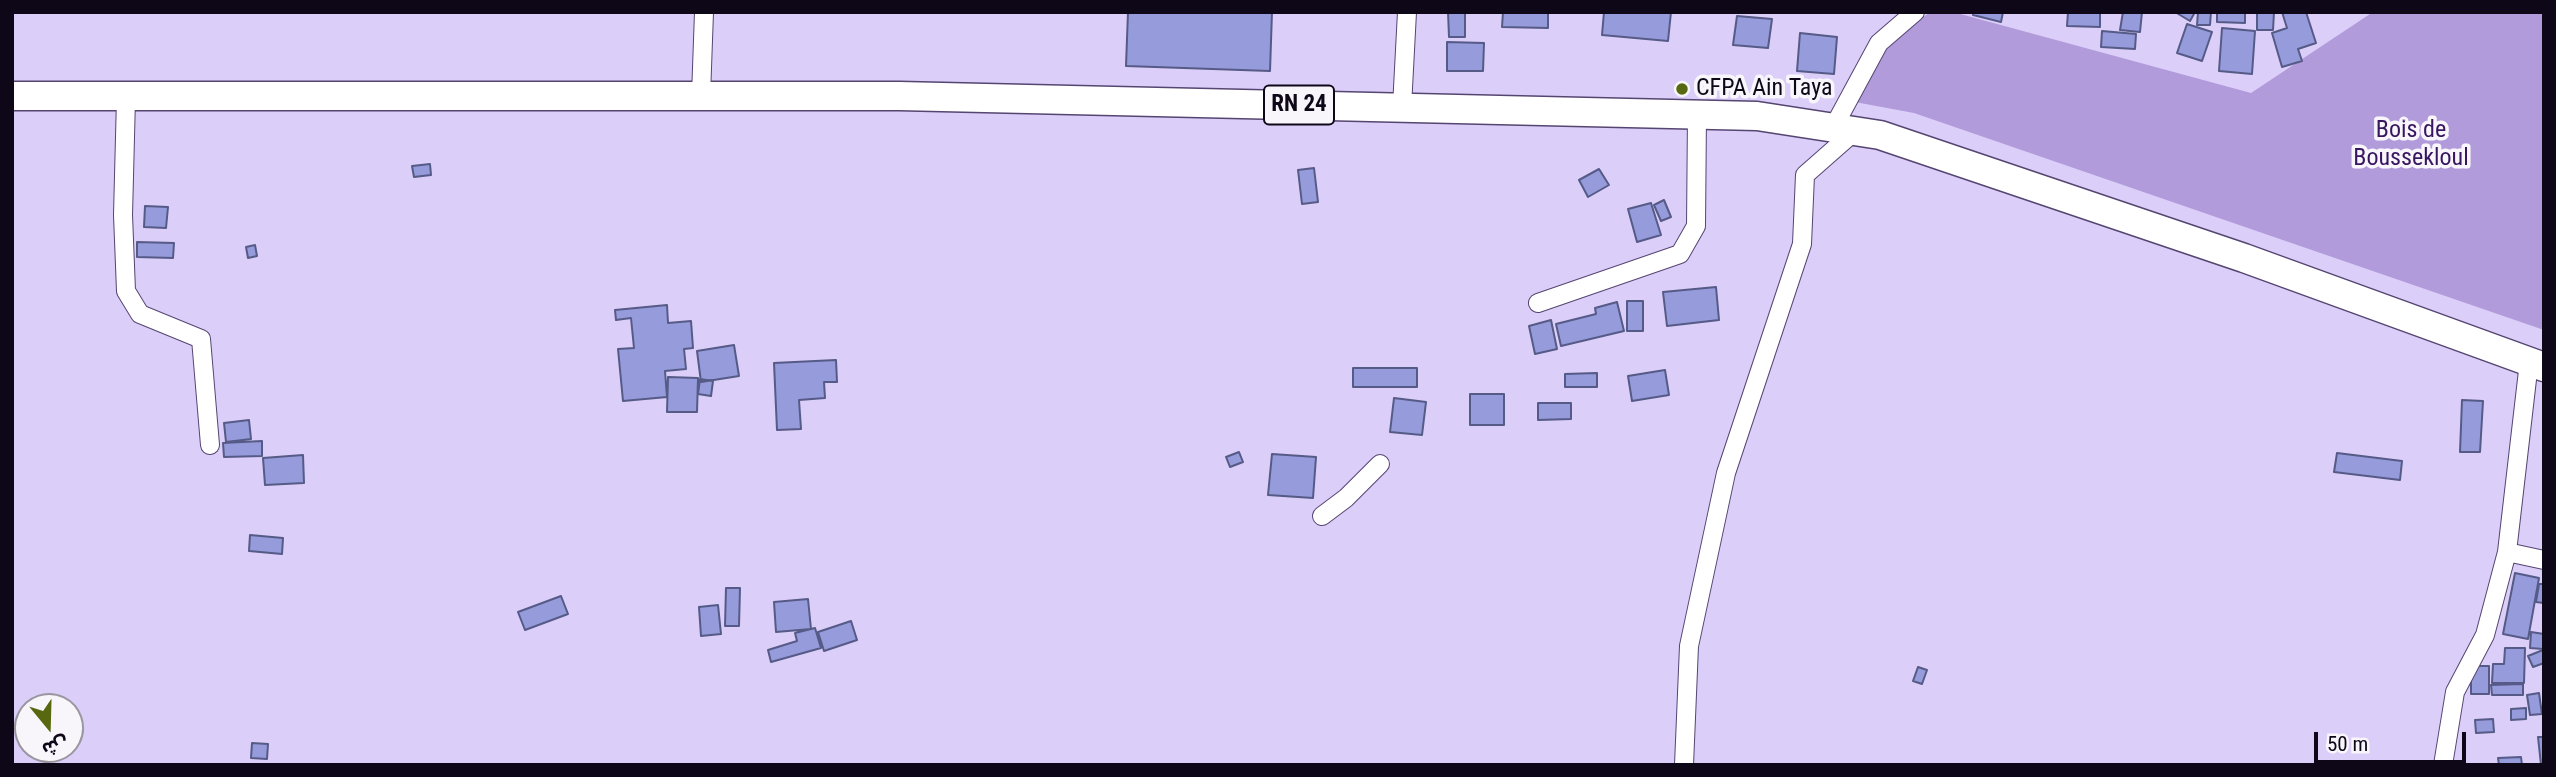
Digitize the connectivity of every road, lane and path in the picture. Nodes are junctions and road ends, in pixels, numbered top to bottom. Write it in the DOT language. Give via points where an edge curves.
graph roads {
  1 [pos="704,12"];
  2 [pos="1407,12"];
  3 [pos="1915,12"];
  4 [pos="12,96"];
  5 [pos="701,96"];
  6 [pos="126,98"];
  7 [pos="1402,107"];
  8 [pos="1697,114"];
  9 [pos="1844,129"];
  10 [pos="1538,303"];
  11 [pos="2536,365"];
  12 [pos="210,445"];
  13 [pos="1380,464"];
  14 [pos="1322,516"];
  15 [pos="2507,552"];
  16 [pos="2544,560"];
  17 [pos="1684,765"];
  18 [pos="2443,765"];
  1 -- 5 [label="street"];
  2 -- 7 [label="street"];
  3 -- 9 [label="street" via="1879,43"];
  4 -- 6 [label="main road, RN 24"];
  5 -- 6 [label="main road, RN 24"];
  5 -- 7 [label="main road, RN 24"];
  6 -- 12 [label="street" via="125,291 140,314 201,339"];
  7 -- 8 [label="main road, RN 24"];
  8 -- 9 [label="main road, RN 24" via="1757,116"];
  8 -- 10 [label="street" via="1696,226 1680,254"];
  9 -- 11 [label="main road, RN 24" via="1880,135 2231,254"];
  9 -- 17 [label="street" via="1805,175 1802,244 1726,473 1689,646"];
  11 -- 15 [label="street"];
  13 -- 14 [label="street"];
  15 -- 16 [label="street"];
  15 -- 18 [label="street" via="2485,635 2455,692"];
}
